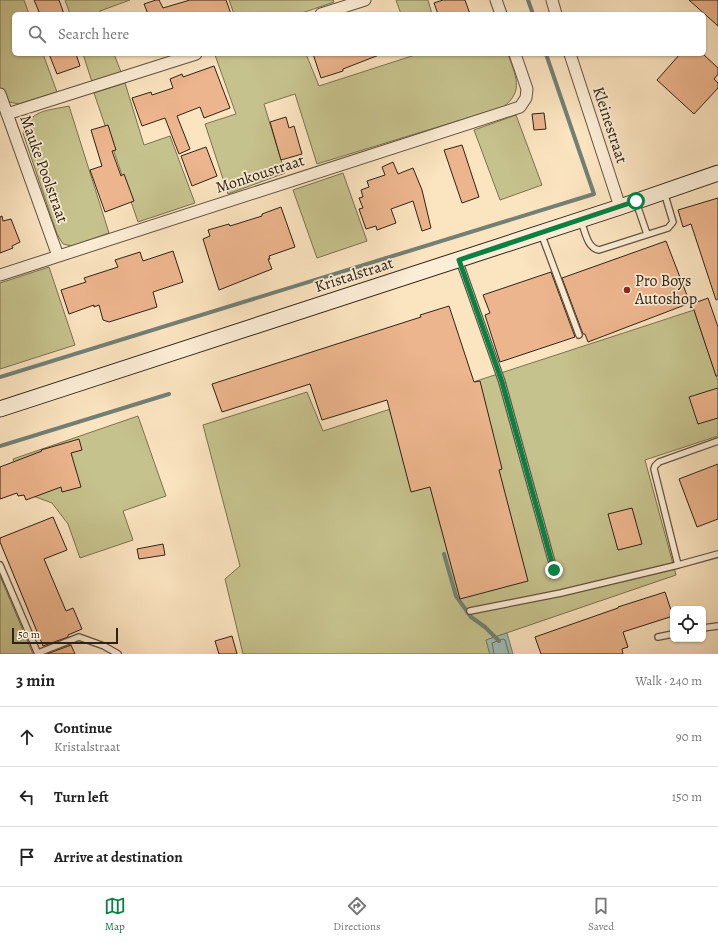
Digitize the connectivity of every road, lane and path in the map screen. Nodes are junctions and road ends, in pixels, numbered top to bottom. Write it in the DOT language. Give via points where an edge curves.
graph roads {
  1 [pos="365,0"];
  2 [pos="496,0"];
  3 [pos="552,0"];
  4 [pos="327,12"];
  5 [pos="500,12"];
  6 [pos="555,12"];
  7 [pos="190,56"];
  8 [pos="516,56"];
  9 [pos="571,56"];
  10 [pos="0,94"];
  11 [pos="7,114"];
  12 [pos="718,173"];
  13 [pos="664,192"];
  14 [pos="636,201"];
  15 [pos="620,207"];
  16 [pos="581,220"];
  17 [pos="540,233"];
  18 [pos="647,234"];
  19 [pos="58,256"];
  20 [pos="459,260"];
  21 [pos="0,275"];
  22 [pos="579,335"];
  23 [pos="0,409"];
  24 [pos="718,441"];
  25 [pos="718,554"];
  26 [pos="0,565"];
  27 [pos="678,565"];
  28 [pos="554,570"];
  29 [pos="470,611"];
  30 [pos="718,626"];
  31 [pos="706,628"];
  32 [pos="670,635"];
  33 [pos="658,637"];
  34 [pos="38,654"];
  35 [pos="118,654"];
  1 -- 4 [label="street"];
  2 -- 5 [label="street"];
  3 -- 6 [label="street"];
  7 -- 11 [label="street"];
  8 -- 19 [label="street, Monkoustraat" via="527,89 526,98 520,107"];
  9 -- 15 [label="street, Kleinestraat"];
  10 -- 11 [label="street, Mauke Poolstraat"];
  11 -- 19 [label="street, Mauke Poolstraat"];
  12 -- 13 [label="street, Kristalstraat"];
  13 -- 14 [label="street, Kristalstraat"];
  13 -- 18 [label="lane" via="673,222 668,228"];
  14 -- 15 [label="street, Kristalstraat"];
  14 -- 18 [label="lane"];
  15 -- 16 [label="street, Kristalstraat"];
  16 -- 17 [label="street, Kristalstraat"];
  16 -- 18 [label="lane" via="591,246 595,249 600,250"];
  17 -- 20 [label="street, Kristalstraat"];
  17 -- 22 [label="lane"];
  19 -- 21 [label="street, Monkoustraat"];
  20 -- 23 [label="street, Kristalstraat"];
  20 -- 28 [label="lane" via="502,382"];
  24 -- 27 [label="lane" via="659,462 654,469"];
  25 -- 27 [label="lane"];
  26 -- 34 [label="lane"];
  27 -- 29 [label="lane"];
  30 -- 31 [label="lane"];
  32 -- 33 [label="lane"];
  34 -- 35 [label="lane" via="79,637"];
}
